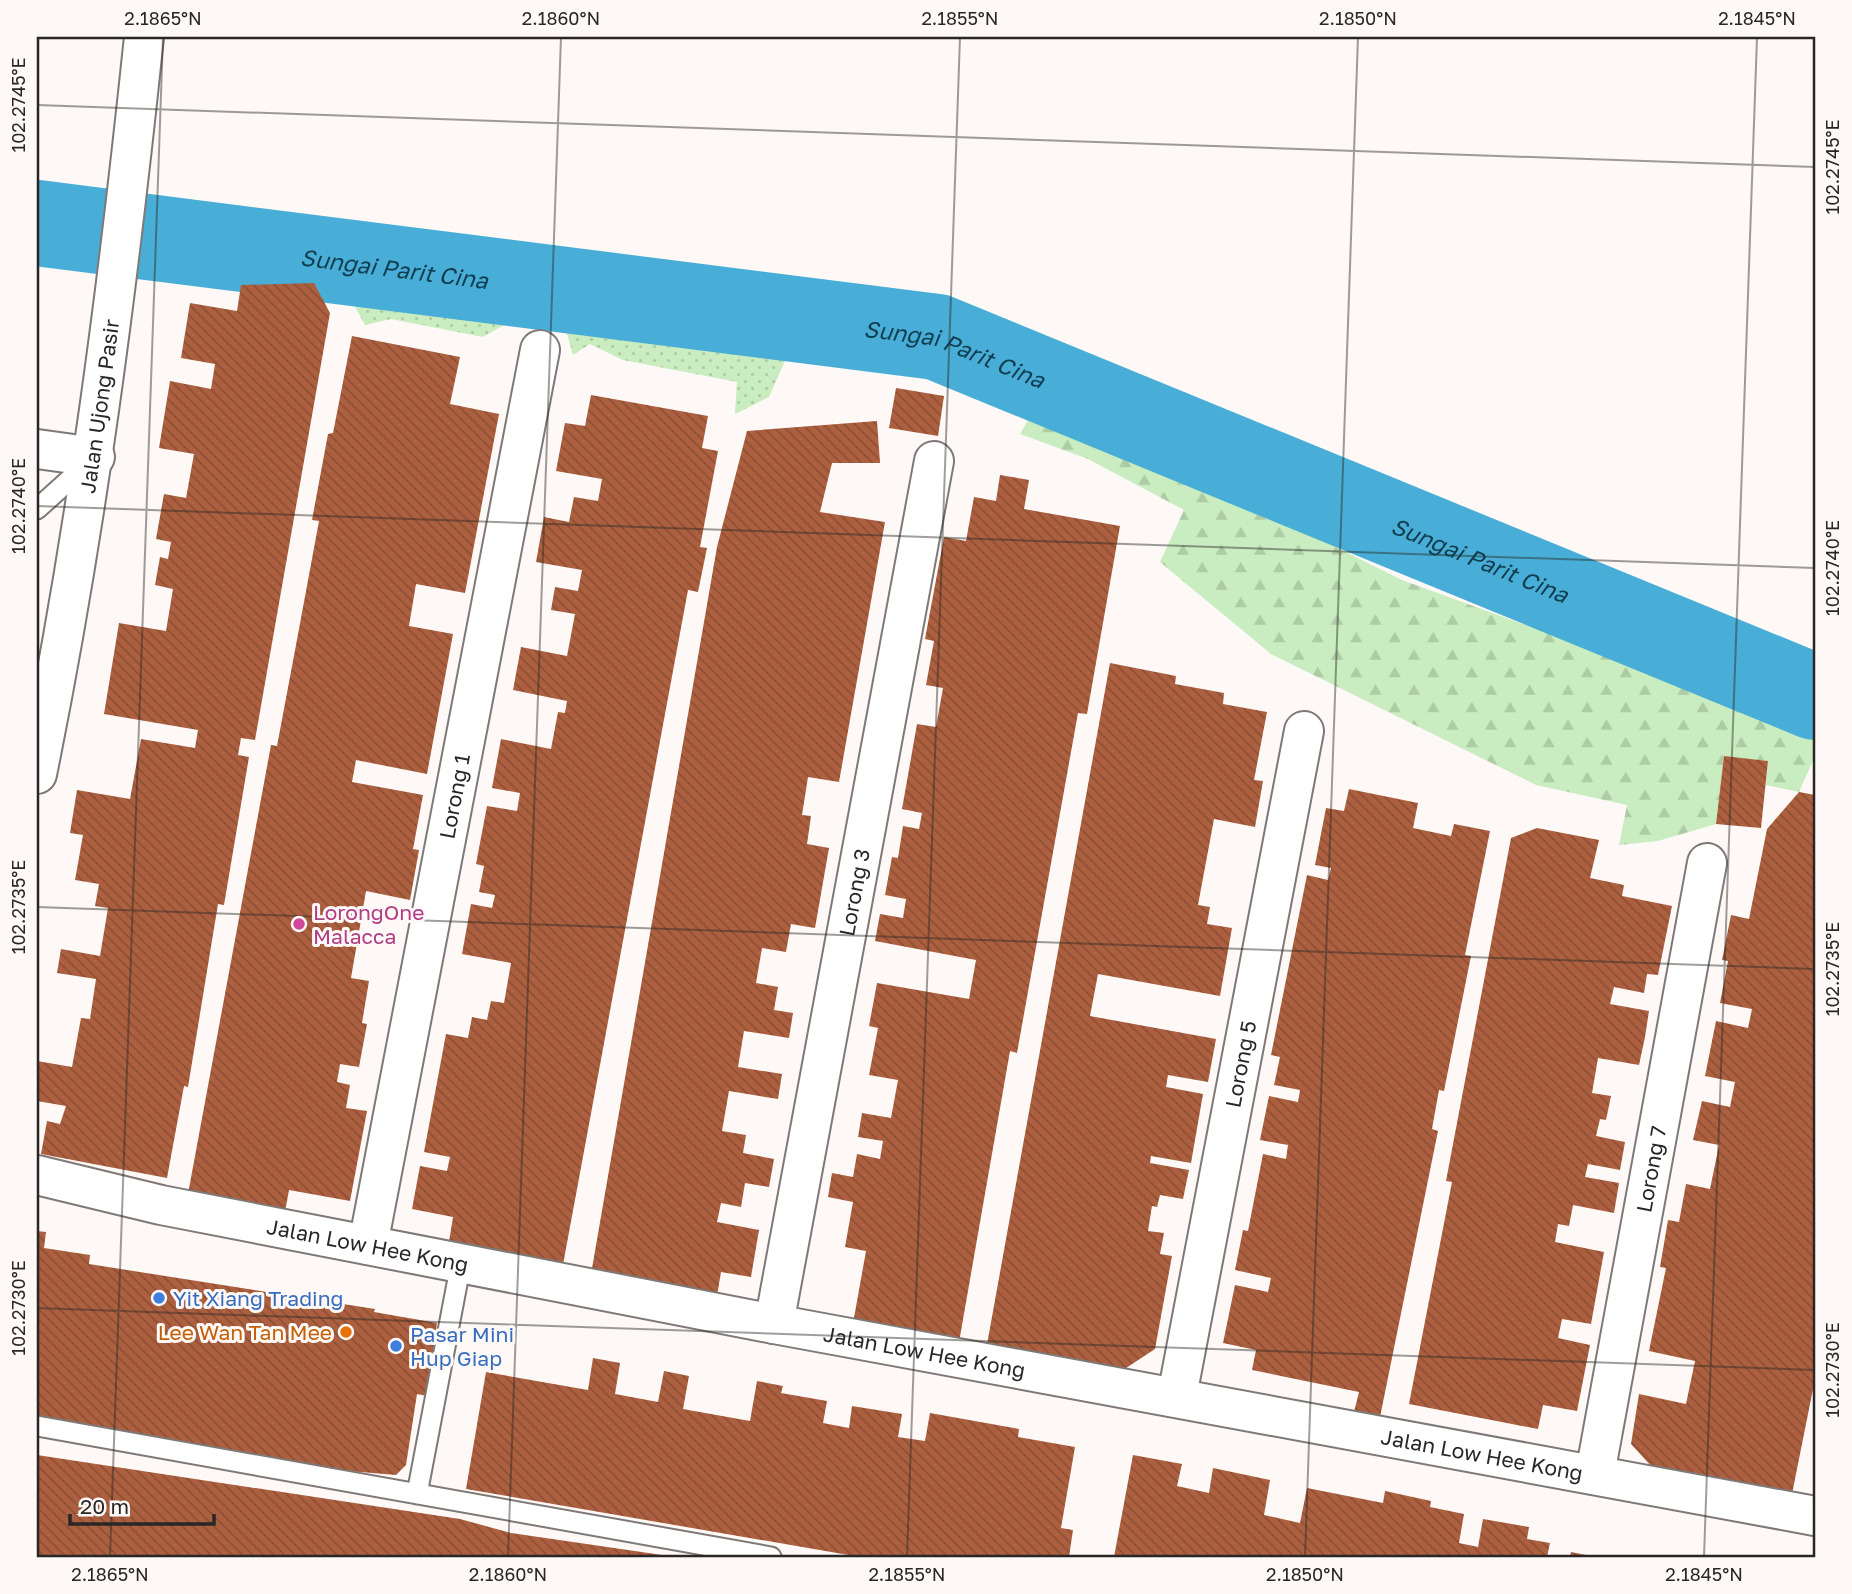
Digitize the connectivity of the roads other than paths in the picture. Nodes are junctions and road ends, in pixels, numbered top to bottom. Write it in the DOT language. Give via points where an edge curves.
graph roads {
  1 [pos="144,37"];
  2 [pos="540,349"];
  3 [pos="37,449"];
  4 [pos="95,457"];
  5 [pos="934,461"];
  6 [pos="37,509"];
  7 [pos="1304,732"];
  8 [pos="37,774"];
  9 [pos="1707,863"];
  10 [pos="37,1175"];
  11 [pos="368,1245"];
  12 [pos="461,1263"];
  13 [pos="774,1324"];
  14 [pos="1177,1396"];
  15 [pos="37,1426"];
  16 [pos="1595,1474"];
  17 [pos="417,1494"];
  18 [pos="1815,1516"];
  19 [pos="771,1557"];
  1 -- 4 [label="street, Jalan Ujong Pasir"];
  2 -- 11 [label="street, Lorong 1"];
  3 -- 4 [label="street"];
  4 -- 6 [label="lane"];
  4 -- 8 [label="street, Jalan Ujong Pasir"];
  5 -- 13 [label="street, Lorong 3"];
  7 -- 14 [label="street, Lorong 5"];
  9 -- 16 [label="street, Lorong 7"];
  10 -- 11 [label="street, Jalan Low Hee Kong" via="161,1205"];
  11 -- 12 [label="street, Jalan Low Hee Kong"];
  12 -- 13 [label="street, Jalan Low Hee Kong"];
  12 -- 17 [label="lane"];
  13 -- 14 [label="street, Jalan Low Hee Kong"];
  14 -- 16 [label="street, Jalan Low Hee Kong"];
  15 -- 17 [label="lane"];
  16 -- 18 [label="street, Jalan Low Hee Kong"];
  17 -- 19 [label="lane"];
}
